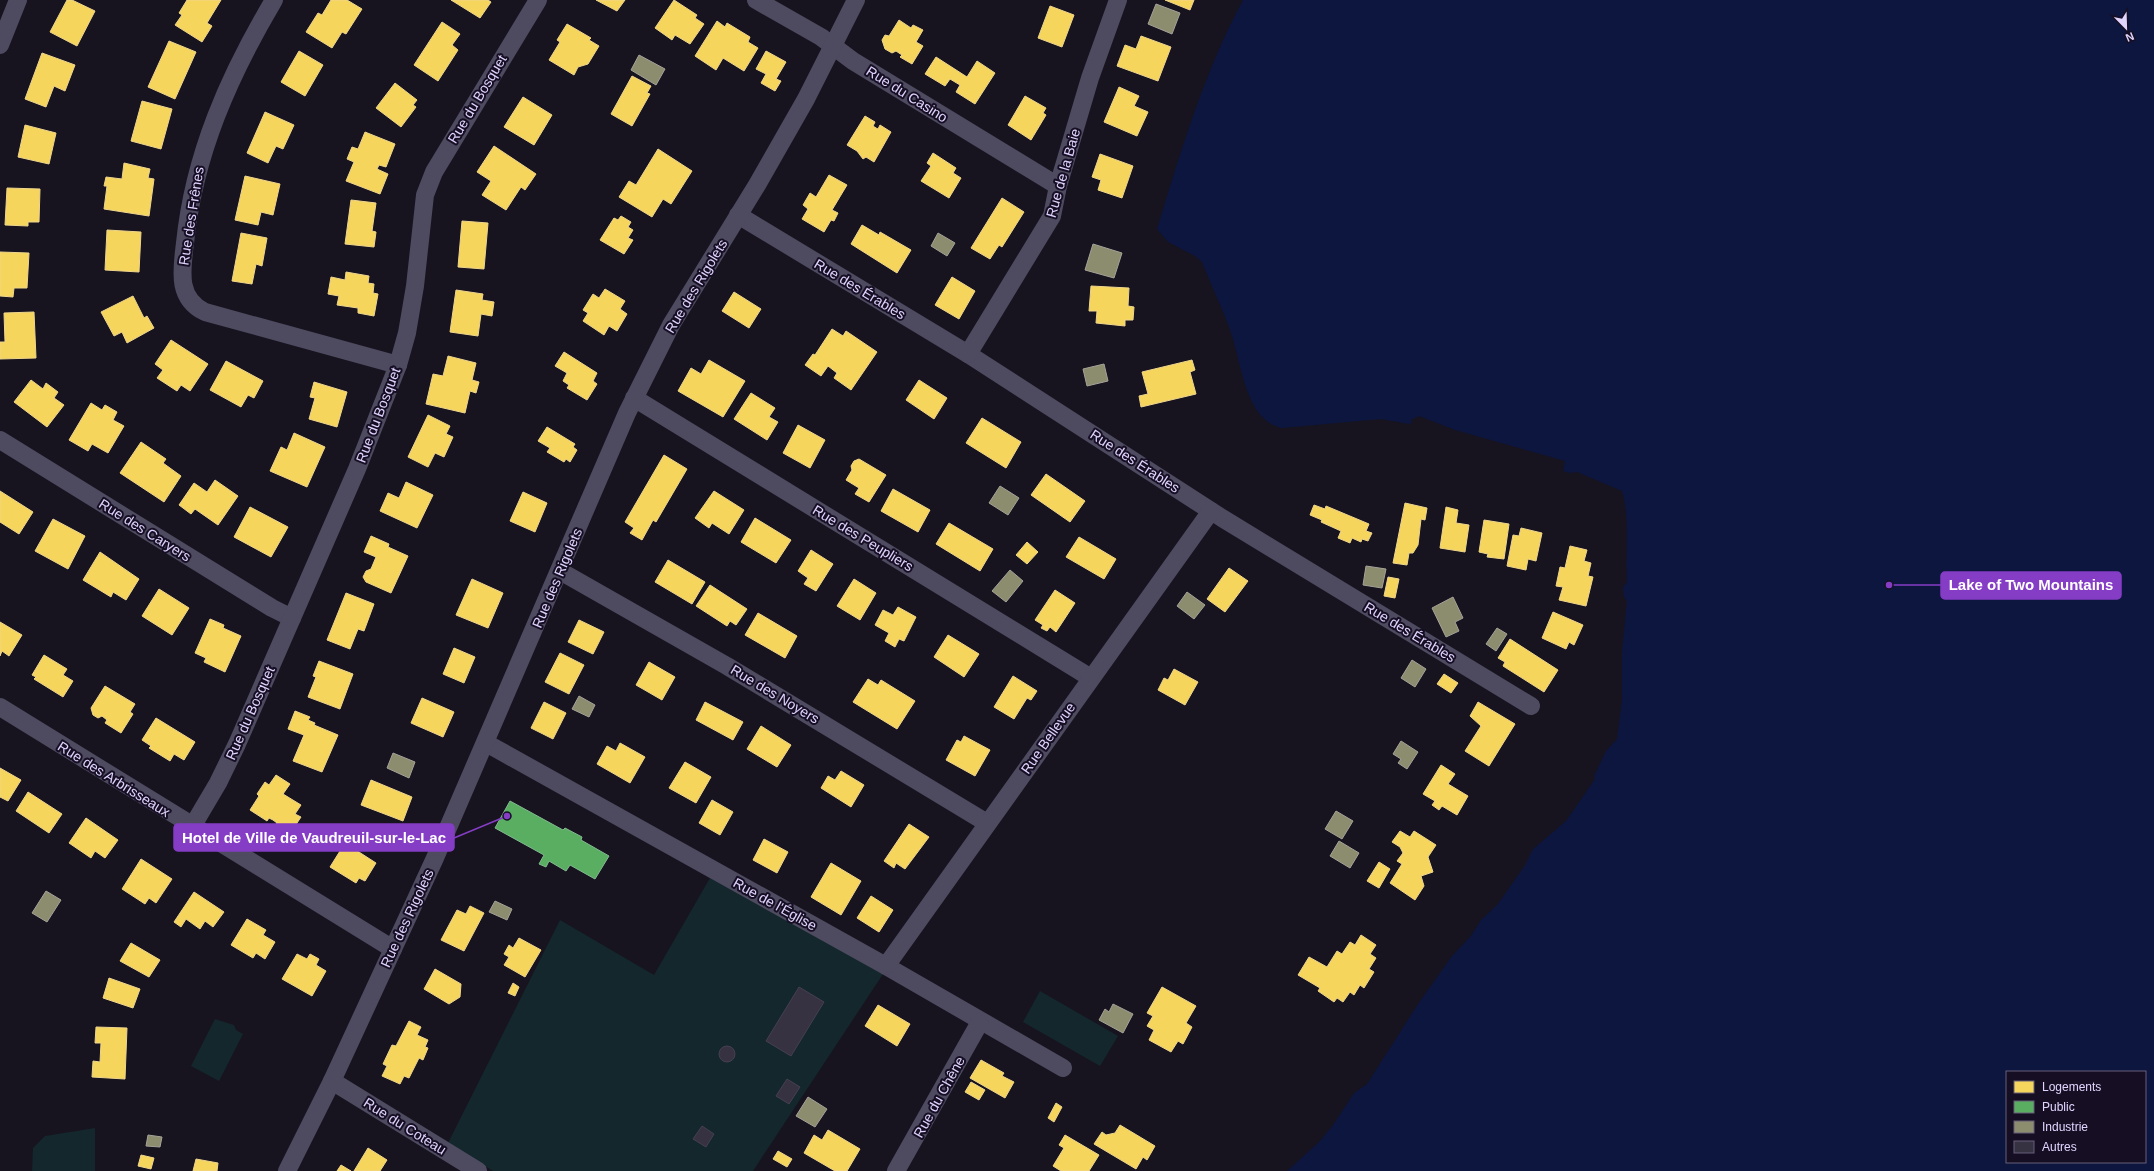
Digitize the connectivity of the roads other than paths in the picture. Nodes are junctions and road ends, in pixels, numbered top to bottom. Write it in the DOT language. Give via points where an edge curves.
graph roads {
  1 [pos="18,0"];
  2 [pos="274,0"];
  3 [pos="538,0"];
  4 [pos="756,0"];
  5 [pos="856,0"];
  6 [pos="1118,0"];
  7 [pos="0,45"];
  8 [pos="834,47"];
  9 [pos="1058,186"];
  10 [pos="738,215"];
  11 [pos="968,354"];
  12 [pos="398,365"];
  13 [pos="634,398"];
  14 [pos="0,440"];
  15 [pos="1211,511"];
  16 [pos="560,571"];
  17 [pos="292,618"];
  18 [pos="1091,678"];
  19 [pos="1531,706"];
  20 [pos="0,707"];
  21 [pos="486,743"];
  22 [pos="987,823"];
  23 [pos="192,827"];
  24 [pos="393,949"];
  25 [pos="886,966"];
  26 [pos="980,1022"];
  27 [pos="1063,1068"];
  28 [pos="332,1081"];
  29 [pos="287,1171"];
  30 [pos="478,1171"];
  31 [pos="896,1171"];
  1 -- 7 [label="street"];
  2 -- 12 [label="street, Rue des Frênes" via="243,54 202,153 186,229 183,287 191,302 205,312"];
  3 -- 12 [label="street, Rue du Bosquet" via="441,158 429,184 423,208 407,333"];
  4 -- 8 [label="street, Rue du Casino"];
  5 -- 8 [label="street, Rue des Rigolets"];
  6 -- 9 [label="street, Rue de la Baie" via="1090,78"];
  8 -- 9 [label="street, Rue du Casino"];
  8 -- 10 [label="street, Rue des Rigolets"];
  9 -- 11 [label="street, Rue de la Baie" via="1055,207 1049,223"];
  10 -- 11 [label="street, Rue des Érables"];
  10 -- 13 [label="street, Rue des Rigolets" via="671,325"];
  11 -- 15 [label="street, Rue des Érables"];
  12 -- 17 [label="street, Rue du Bosquet" via="358,469"];
  13 -- 16 [label="street, Rue des Rigolets"];
  13 -- 18 [label="street, Rue des Peupliers"];
  14 -- 17 [label="street, Rue des Caryers"];
  15 -- 18 [label="street, Rue Bellevue"];
  15 -- 19 [label="street, Rue des Érables"];
  16 -- 21 [label="street, Rue des Rigolets"];
  16 -- 22 [label="street, Rue des Noyers" via="727,666"];
  17 -- 23 [label="street, Rue du Bosquet" via="237,744"];
  18 -- 22 [label="street, Rue Bellevue"];
  20 -- 23 [label="street, Rue des Arbrisseaux"];
  21 -- 24 [label="street, Rue des Rigolets"];
  21 -- 25 [label="street, Rue de l'Église"];
  22 -- 25 [label="street, Rue Bellevue"];
  23 -- 24 [label="street, Rue des Arbrisseaux"];
  24 -- 28 [label="street, Rue des Rigolets"];
  25 -- 26 [label="street, Rue de l'Église"];
  26 -- 27 [label="street, Rue de l'Église"];
  26 -- 31 [label="street, Rue du Chêne"];
  28 -- 29 [label="street, Rue des Rigolets"];
  28 -- 30 [label="street, Rue du Coteau"];
}
